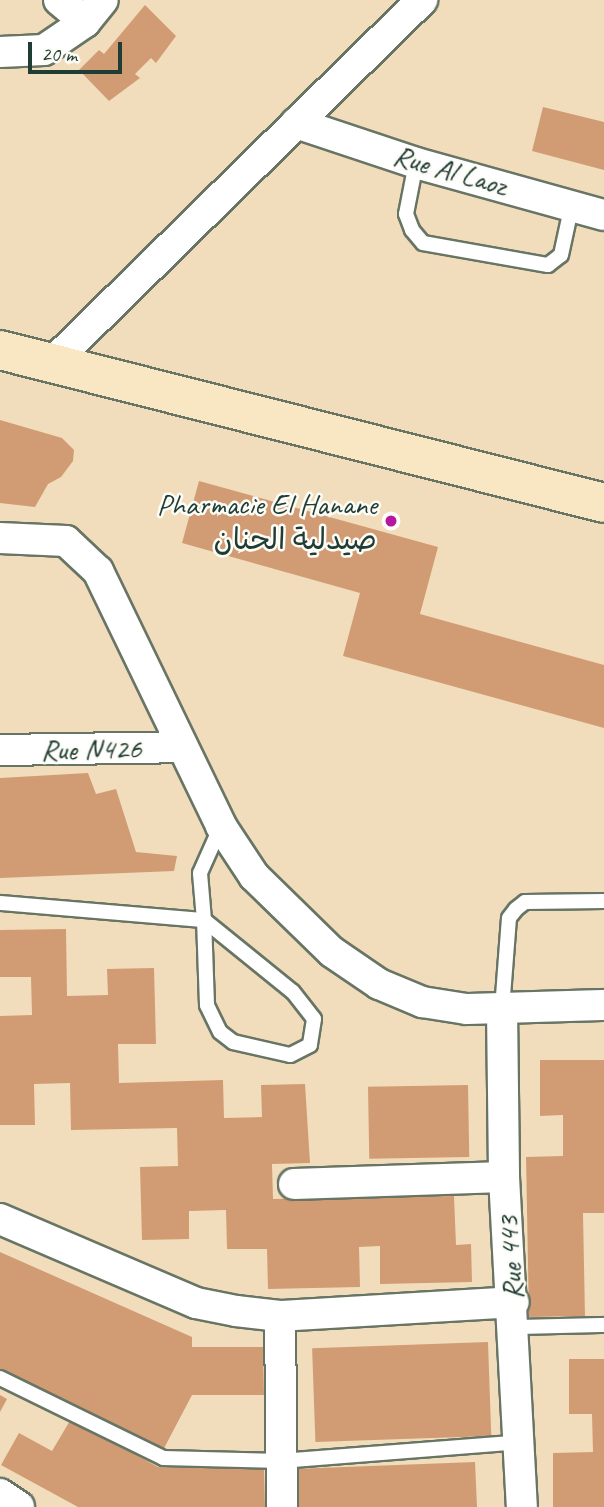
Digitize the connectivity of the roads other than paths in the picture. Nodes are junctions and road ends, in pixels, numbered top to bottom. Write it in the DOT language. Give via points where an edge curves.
graph roads {
  1 [pos="59,0"];
  2 [pos="422,0"];
  3 [pos="94,11"];
  4 [pos="0,52"];
  5 [pos="296,123"];
  6 [pos="416,163"];
  7 [pos="572,203"];
  8 [pos="604,215"];
  9 [pos="0,350"];
  10 [pos="54,362"];
  11 [pos="604,503"];
  12 [pos="0,538"];
  13 [pos="181,747"];
  14 [pos="0,750"];
  15 [pos="221,826"];
  16 [pos="604,901"];
  17 [pos="0,903"];
  18 [pos="204,920"];
  19 [pos="604,1005"];
  20 [pos="502,1009"];
  21 [pos="504,1177"];
  22 [pos="294,1184"];
  23 [pos="0,1219"];
  24 [pos="514,1315"];
  25 [pos="280,1316"];
  26 [pos="604,1325"];
  27 [pos="0,1378"];
  28 [pos="520,1442"];
  29 [pos="281,1461"];
  30 [pos="0,1494"];
  31 [pos="19,1507"];
  32 [pos="282,1507"];
  33 [pos="522,1507"];
  1 -- 3 [label="street"];
  2 -- 5 [label="street"];
  3 -- 4 [label="street" via="44,50"];
  5 -- 6 [label="street, Rue Al Laoz"];
  5 -- 10 [label="street"];
  6 -- 7 [label="street, Rue Al Laoz"];
  6 -- 7 [label="lane" via="406,214 423,243 548,265 561,255"];
  7 -- 8 [label="street, Rue Al Laoz"];
  9 -- 10 [label="main road"];
  10 -- 11 [label="main road"];
  12 -- 13 [label="street" via="66,541 84,553 98,571"];
  13 -- 14 [label="street, Rue N426"];
  13 -- 15 [label="street"];
  15 -- 18 [label="lane" via="200,873"];
  15 -- 20 [label="street" via="254,876 288,911 332,952 379,984 422,1002"];
  16 -- 20 [label="lane" via="525,902 516,909 509,918"];
  17 -- 18 [label="lane"];
  18 -- 18 [label="lane" via="207,1005 220,1032 255,1050 290,1055 310,1045 314,1019 293,992"];
  19 -- 20 [label="street"];
  20 -- 21 [label="street, Rue 443"];
  21 -- 22 [label="street"];
  21 -- 24 [label="street, Rue 443"];
  23 -- 25 [label="street" via="196,1303"];
  24 -- 25 [label="street"];
  24 -- 26 [label="lane"];
  24 -- 28 [label="street, Rue 443"];
  25 -- 29 [label="street"];
  27 -- 29 [label="lane" via="163,1458"];
  28 -- 29 [label="lane"];
  28 -- 33 [label="street, Rue 443"];
  29 -- 32 [label="street"];
  30 -- 31 [label="street"];
}
